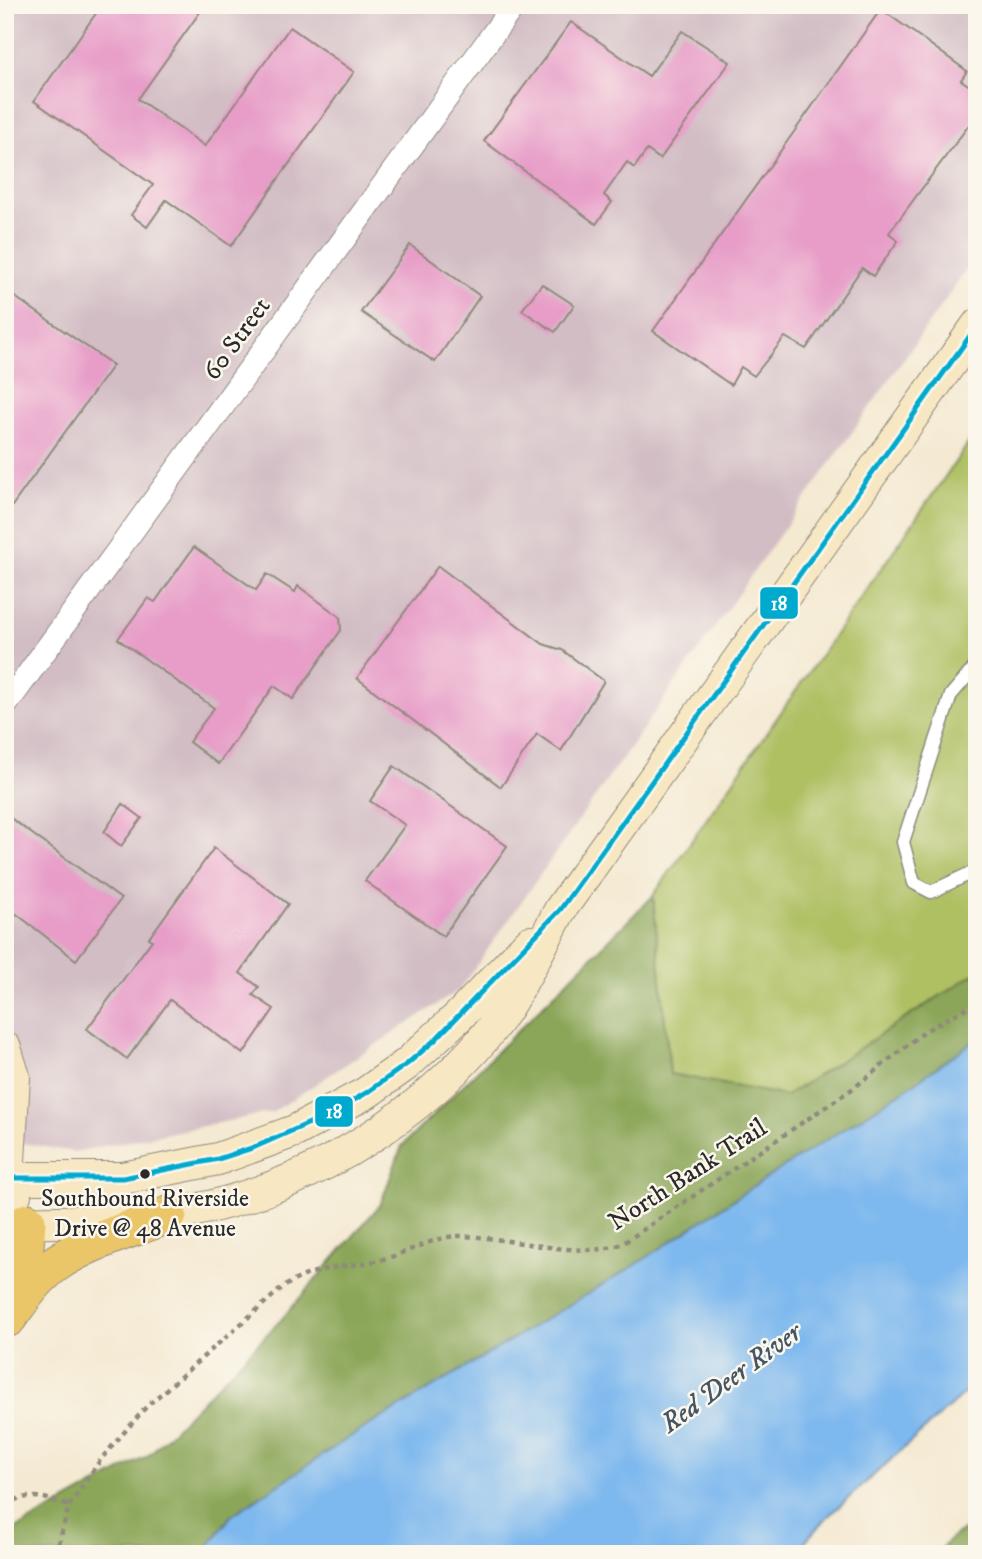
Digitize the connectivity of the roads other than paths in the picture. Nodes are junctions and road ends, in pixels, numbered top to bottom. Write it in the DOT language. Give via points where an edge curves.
graph roads {
  1 [pos="514,5"];
  2 [pos="977,326"];
  3 [pos="975,667"];
  4 [pos="5,706"];
  5 [pos="977,870"];
  6 [pos="560,910"];
  7 [pos="5,1048"];
  8 [pos="366,1093"];
  9 [pos="392,1124"];
  10 [pos="7,1177"];
  11 [pos="168,1215"];
  12 [pos="16,1222"];
  13 [pos="7,1322"];
  1 -- 4 [label="street, 60 Street"];
  2 -- 6 [label="main road"];
  3 -- 5 [label="lane" via="951,695 904,842 914,883 931,892"];
  6 -- 8 [label="main road" via="435,1040"];
  6 -- 9 [label="main road" via="485,1037 452,1073"];
  7 -- 10 [label="main road" via="15,1094"];
  8 -- 9 [label="main road"];
  8 -- 10 [label="main road" via="295,1131 218,1159 122,1178"];
  9 -- 11 [label="main road" via="292,1181"];
  10 -- 12 [label="main road"];
  11 -- 12 [label="main road"];
  11 -- 13 [label="main road" via="58,1262 39,1278"];
  12 -- 13 [label="main road" via="24,1259"];
}
